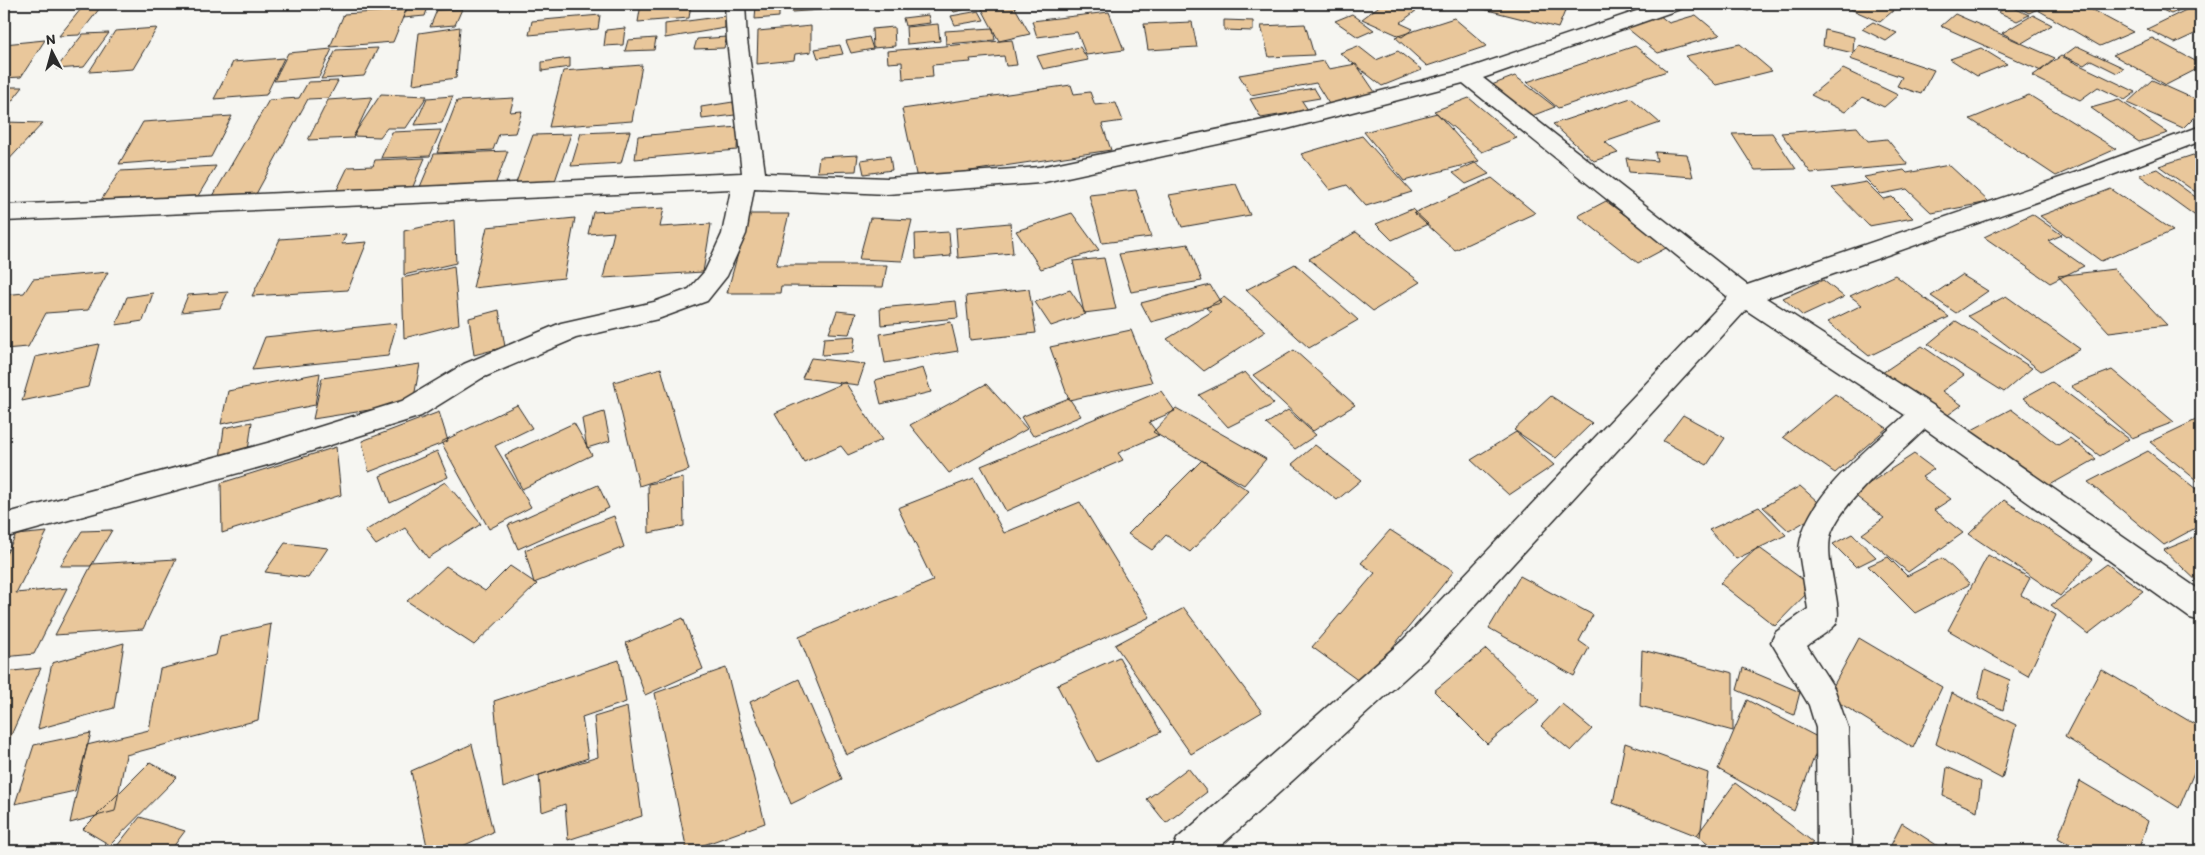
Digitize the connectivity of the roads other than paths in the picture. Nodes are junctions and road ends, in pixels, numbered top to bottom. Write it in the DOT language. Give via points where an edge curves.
graph roads {
  1 [pos="735,4"];
  2 [pos="1661,5"];
  3 [pos="1466,76"];
  4 [pos="2201,133"];
  5 [pos="749,180"];
  6 [pos="4,213"];
  7 [pos="1744,296"];
  8 [pos="1924,414"];
  9 [pos="4,526"];
  10 [pos="2201,608"];
  11 [pos="1189,851"];
  12 [pos="1834,851"];
  1 -- 5 [label="street"];
  2 -- 3 [label="street"];
  3 -- 5 [label="street" via="1286,122 1040,175 887,186"];
  3 -- 7 [label="street"];
  4 -- 7 [label="street" via="2091,175"];
  5 -- 6 [label="street"];
  5 -- 9 [label="street" via="734,234 715,276 698,295 658,310 570,330 473,371 411,409 271,453"];
  7 -- 8 [label="street"];
  7 -- 11 [label="street" via="1414,650"];
  8 -- 10 [label="street"];
  8 -- 12 [label="street" via="1835,502 1818,526 1814,556 1824,614 1787,642 1823,699 1832,728"];
}
